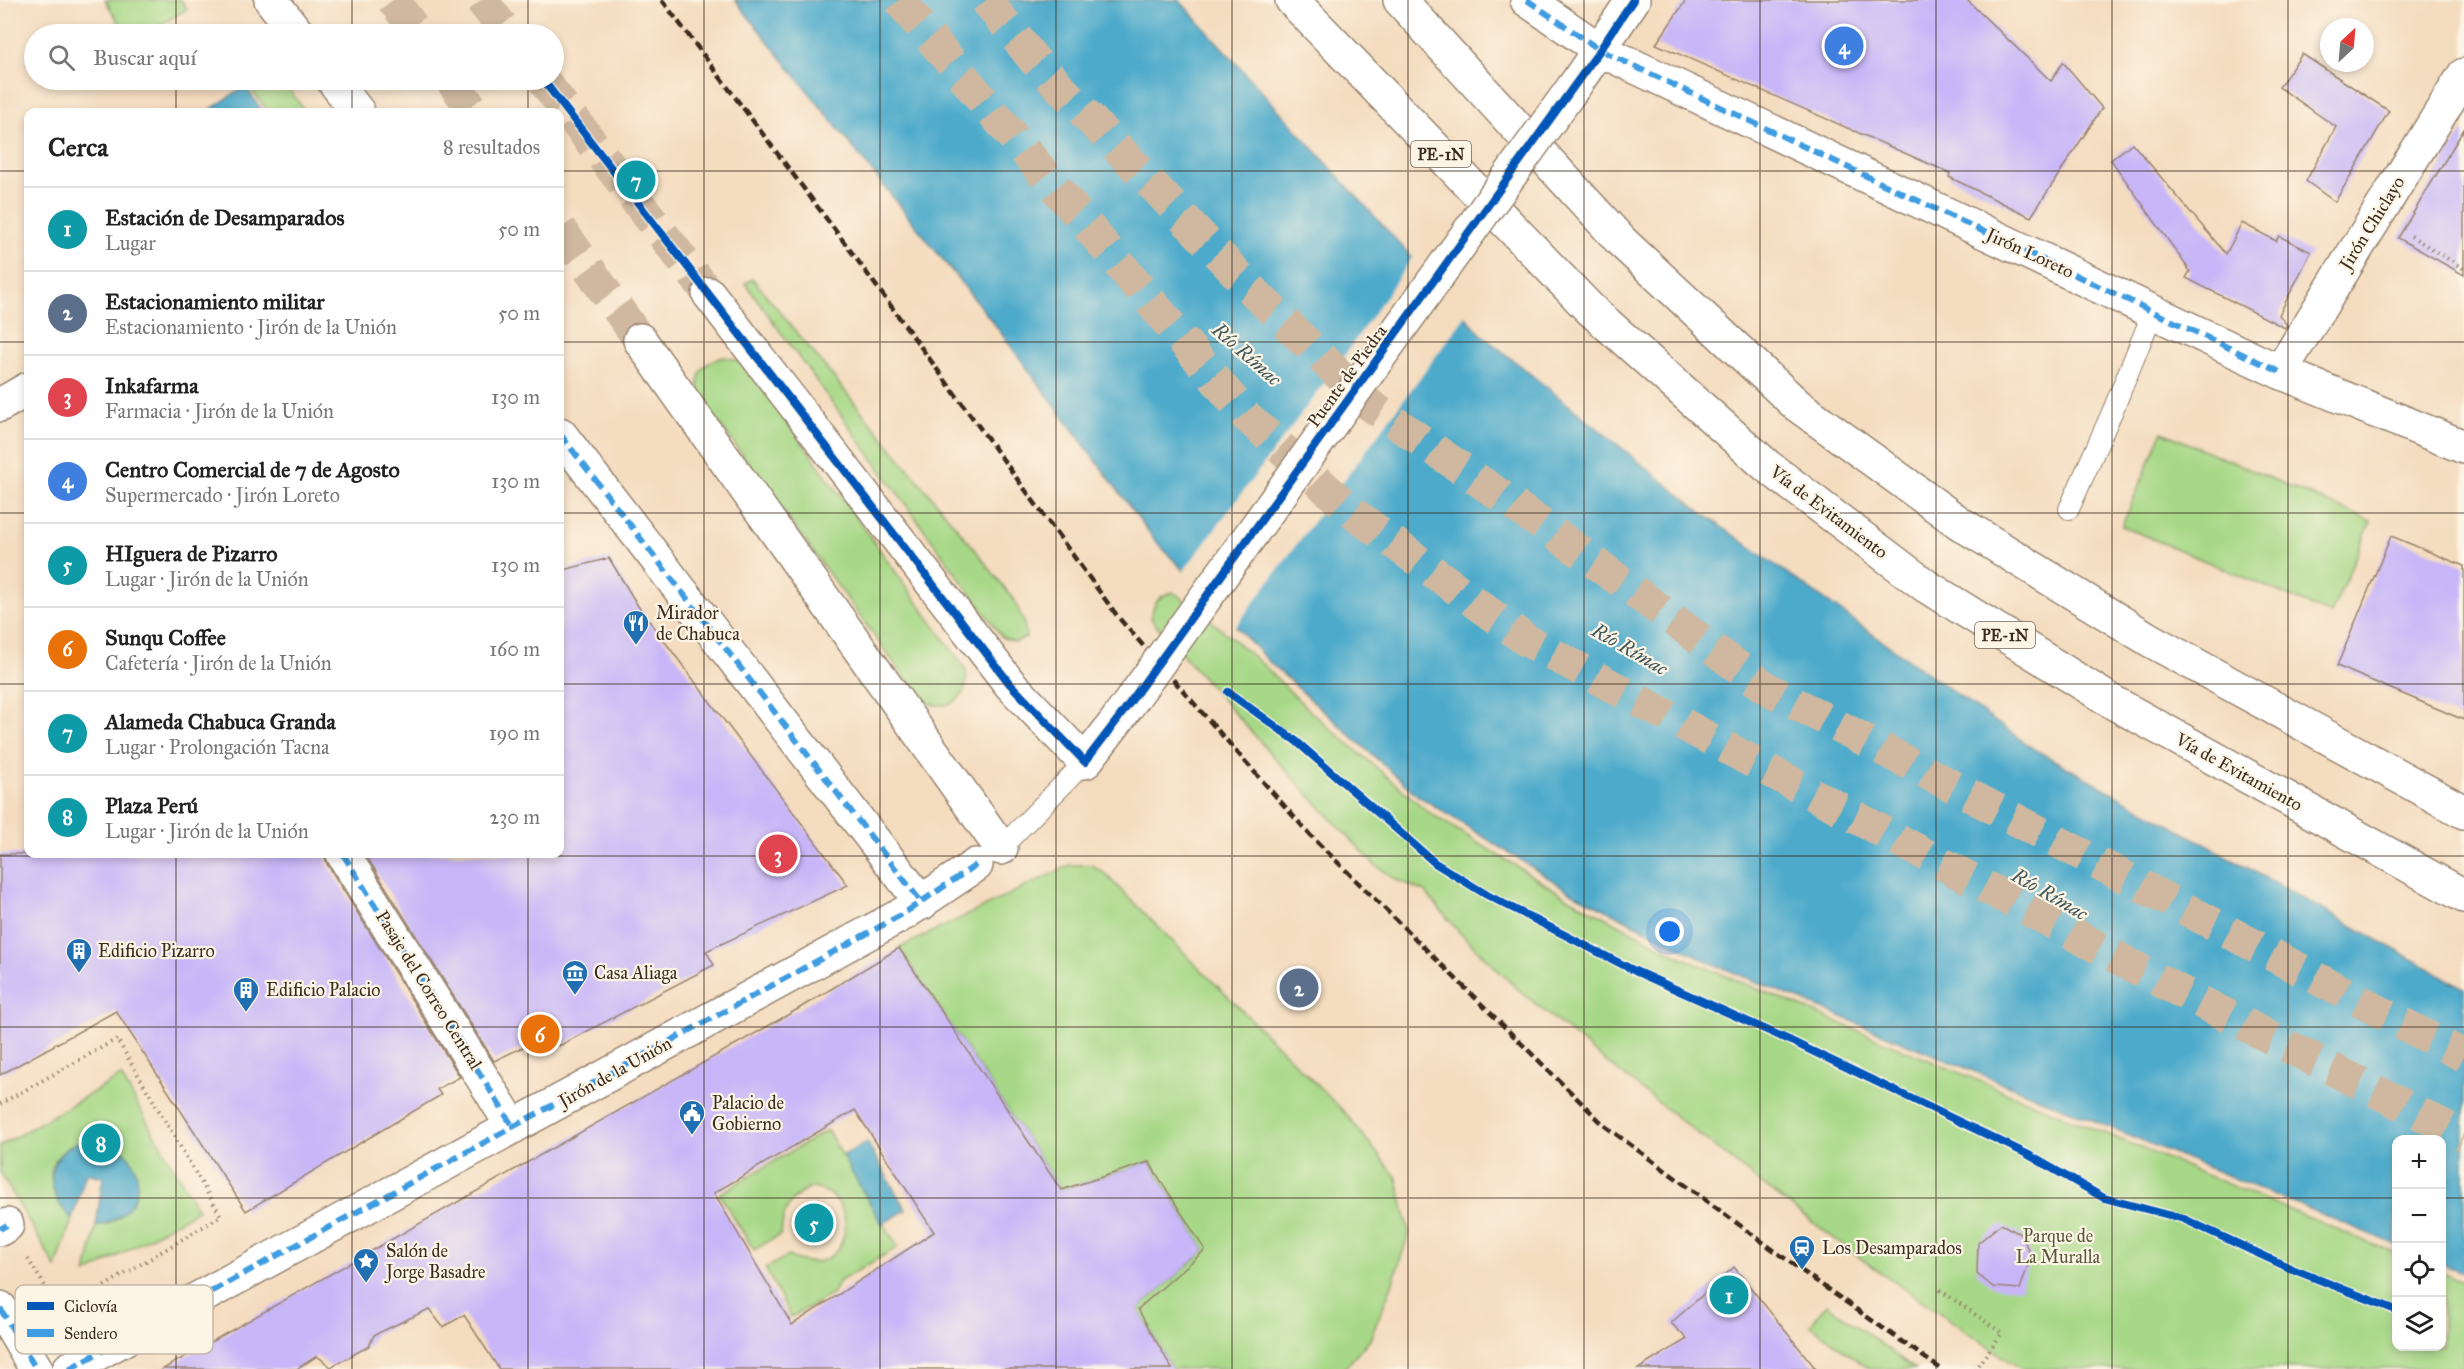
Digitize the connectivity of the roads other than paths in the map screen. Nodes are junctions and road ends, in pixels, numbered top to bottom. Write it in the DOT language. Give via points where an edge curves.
graph roads {
  1 [pos="271,0"];
  2 [pos="1292,0"];
  3 [pos="1400,0"];
  4 [pos="1527,0"];
  5 [pos="1633,0"];
  6 [pos="290,24"];
  7 [pos="1600,50"];
  8 [pos="2464,75"];
  9 [pos="341,90"];
  10 [pos="355,108"];
  11 [pos="709,294"];
  12 [pos="2153,312"];
  13 [pos="640,340"];
  14 [pos="2280,372"];
  15 [pos="24,391"];
  16 [pos="0,405"];
  17 [pos="564,439"];
  18 [pos="2464,447"];
  19 [pos="2069,509"];
  20 [pos="1118,719"];
  21 [pos="1085,762"];
  22 [pos="2464,812"];
  23 [pos="989,857"];
  24 [pos="346,858"];
  25 [pos="2464,896"];
  26 [pos="922,903"];
  27 [pos="513,1127"];
  28 [pos="213,1291"];
  29 [pos="0,1308"];
  30 [pos="15,1333"];
  31 [pos="27,1354"];
  32 [pos="97,1354"];
  33 [pos="36,1369"];
  34 [pos="69,1369"];
  1 -- 6 [label="main road"];
  2 -- 25 [label="main road, Vía de Evitamiento / PE-1N" via="1589,308 1767,466 1926,586 2116,704"];
  3 -- 22 [label="main road" via="1622,242 1797,405 1971,531 2150,640"];
  4 -- 7 [label="main road, Jirón Loreto"];
  5 -- 7 [label="main road, Puente de Piedra"];
  7 -- 12 [label="main road, Jirón Loreto"];
  7 -- 20 [label="main road, Puente de Piedra, bridge"];
  8 -- 14 [label="main road, Jirón Chiclayo"];
  9 -- 10 [label="main road"];
  11 -- 21 [label="main road" via="1010,684"];
  12 -- 14 [label="main road, Jirón Loreto"];
  12 -- 19 [label="lane"];
  13 -- 23 [label="main road"];
  14 -- 18 [label="main road, Jirón Loreto"];
  15 -- 16 [label="main road"];
  17 -- 26 [label="main road"];
  20 -- 21 [label="main road, Jirón de la Unión"];
  21 -- 23 [label="lane, Jirón de la Unión"];
  23 -- 26 [label="main road, Jirón de la Unión"];
  24 -- 27 [label="main road, Pasaje del Correo Central"];
  26 -- 27 [label="main road, Jirón de la Unión"];
  27 -- 28 [label="main road, Jirón de la Unión"];
  29 -- 30 [label="main road"];
  31 -- 33 [label="main road"];
  32 -- 34 [label="main road, Jirón de la Unión"];
}
